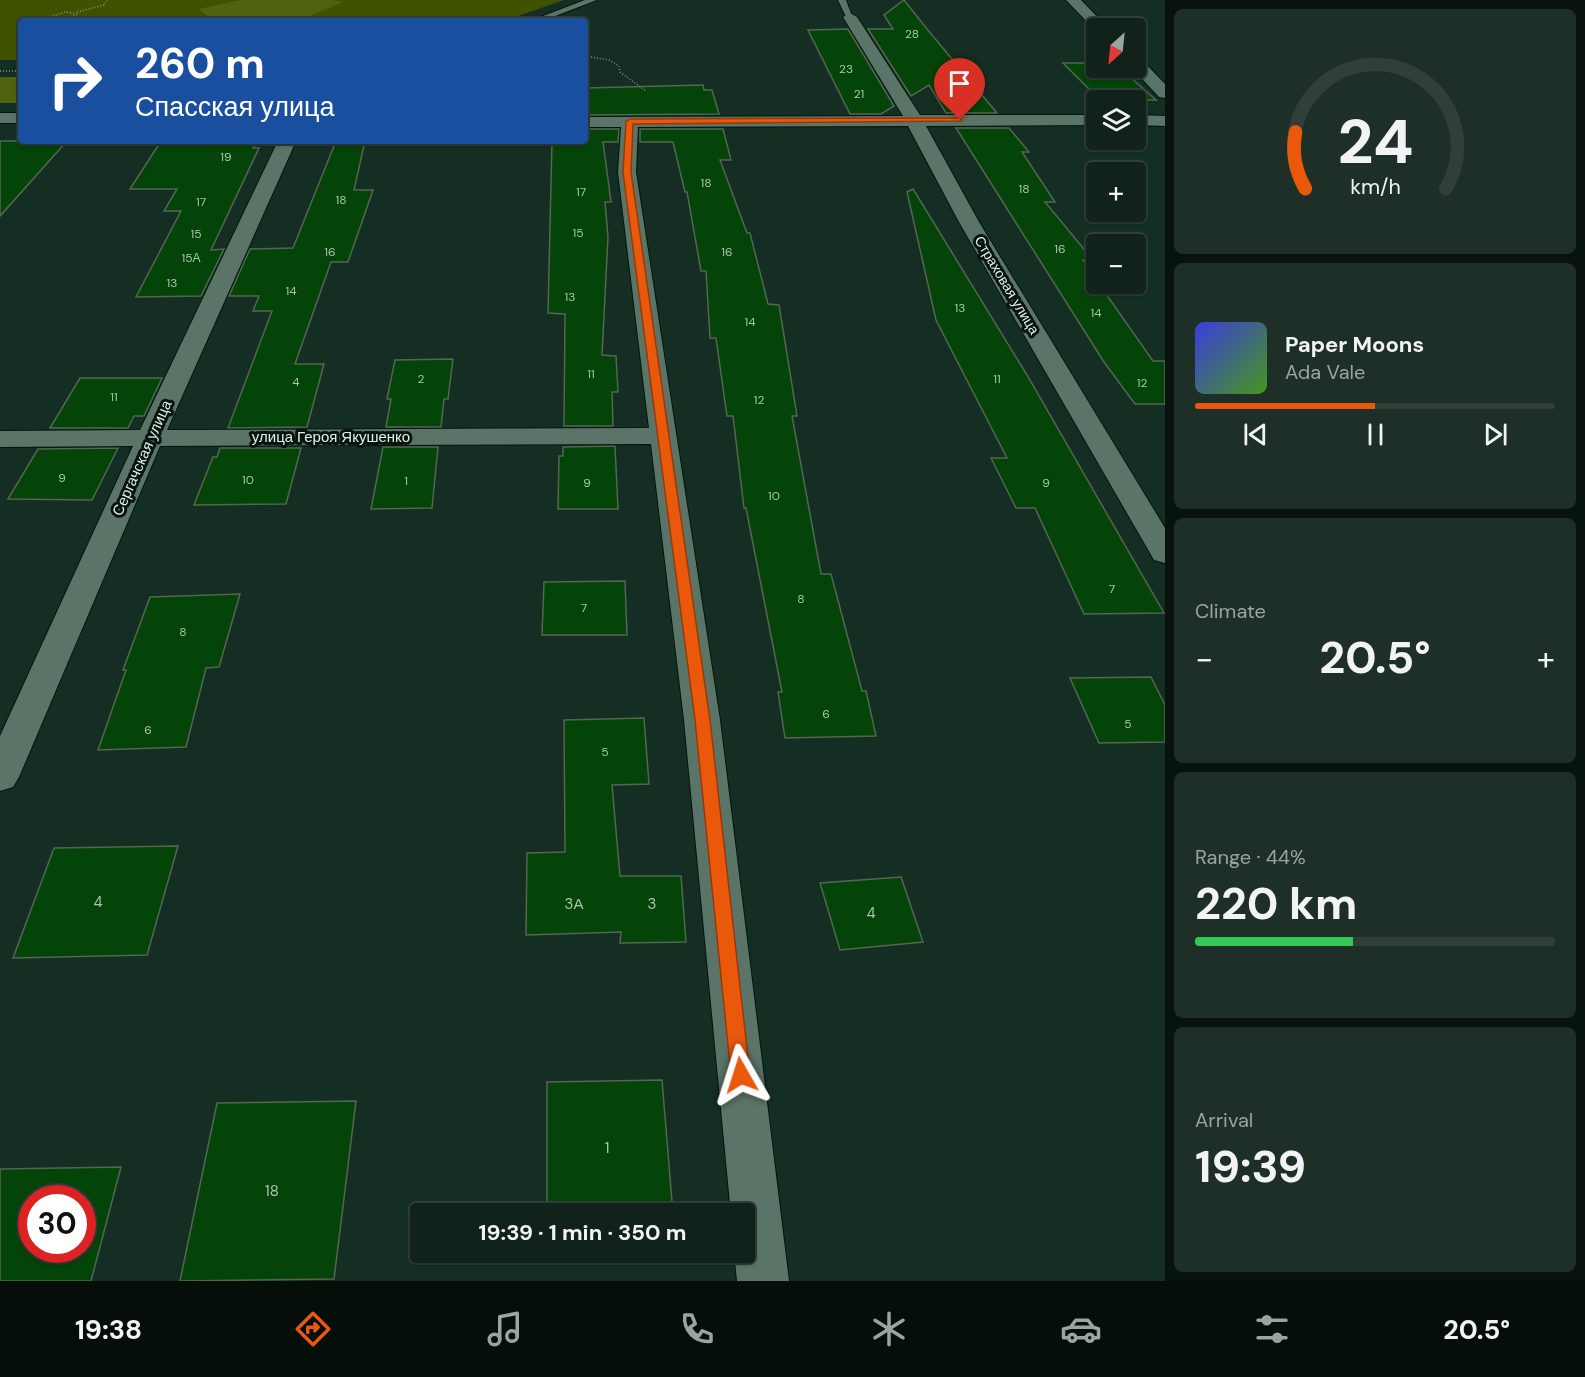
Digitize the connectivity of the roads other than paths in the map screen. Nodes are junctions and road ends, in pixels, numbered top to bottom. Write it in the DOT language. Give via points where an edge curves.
graph roads {
  1 [pos="593,0"];
  2 [pos="1073,0"];
  3 [pos="846,8"];
  4 [pos="542,18"];
  5 [pos="1091,18"];
  6 [pos="1146,73"];
  7 [pos="1165,93"];
  8 [pos="0,118"];
  9 [pos="18,118"];
  10 [pos="914,120"];
  11 [pos="1086,120"];
  12 [pos="1146,120"];
  13 [pos="1165,121"];
  14 [pos="588,122"];
  15 [pos="630,122"];
  16 [pos="286,144"];
  17 [pos="663,436"];
  18 [pos="150,438"];
  19 [pos="0,439"];
  20 [pos="1165,553"];
  21 [pos="0,777"];
  22 [pos="763,1281"];
  1 -- 4 [label="lane"];
  2 -- 5 [label="street"];
  3 -- 10 [label="street, Страховая улица"];
  6 -- 7 [label="street"];
  8 -- 9 [label="street"];
  10 -- 11 [label="street"];
  10 -- 15 [label="street"];
  10 -- 20 [label="street, Страховая улица" via="969,222"];
  12 -- 13 [label="street"];
  14 -- 15 [label="street"];
  15 -- 17 [label="street" via="627,172"];
  16 -- 18 [label="street, Сергачская улица"];
  17 -- 18 [label="street, улица Героя Якушенко"];
  17 -- 22 [label="street" via="702,720"];
  18 -- 19 [label="street, улица Героя Якушенко"];
  18 -- 21 [label="street, Сергачская улица"];
}
